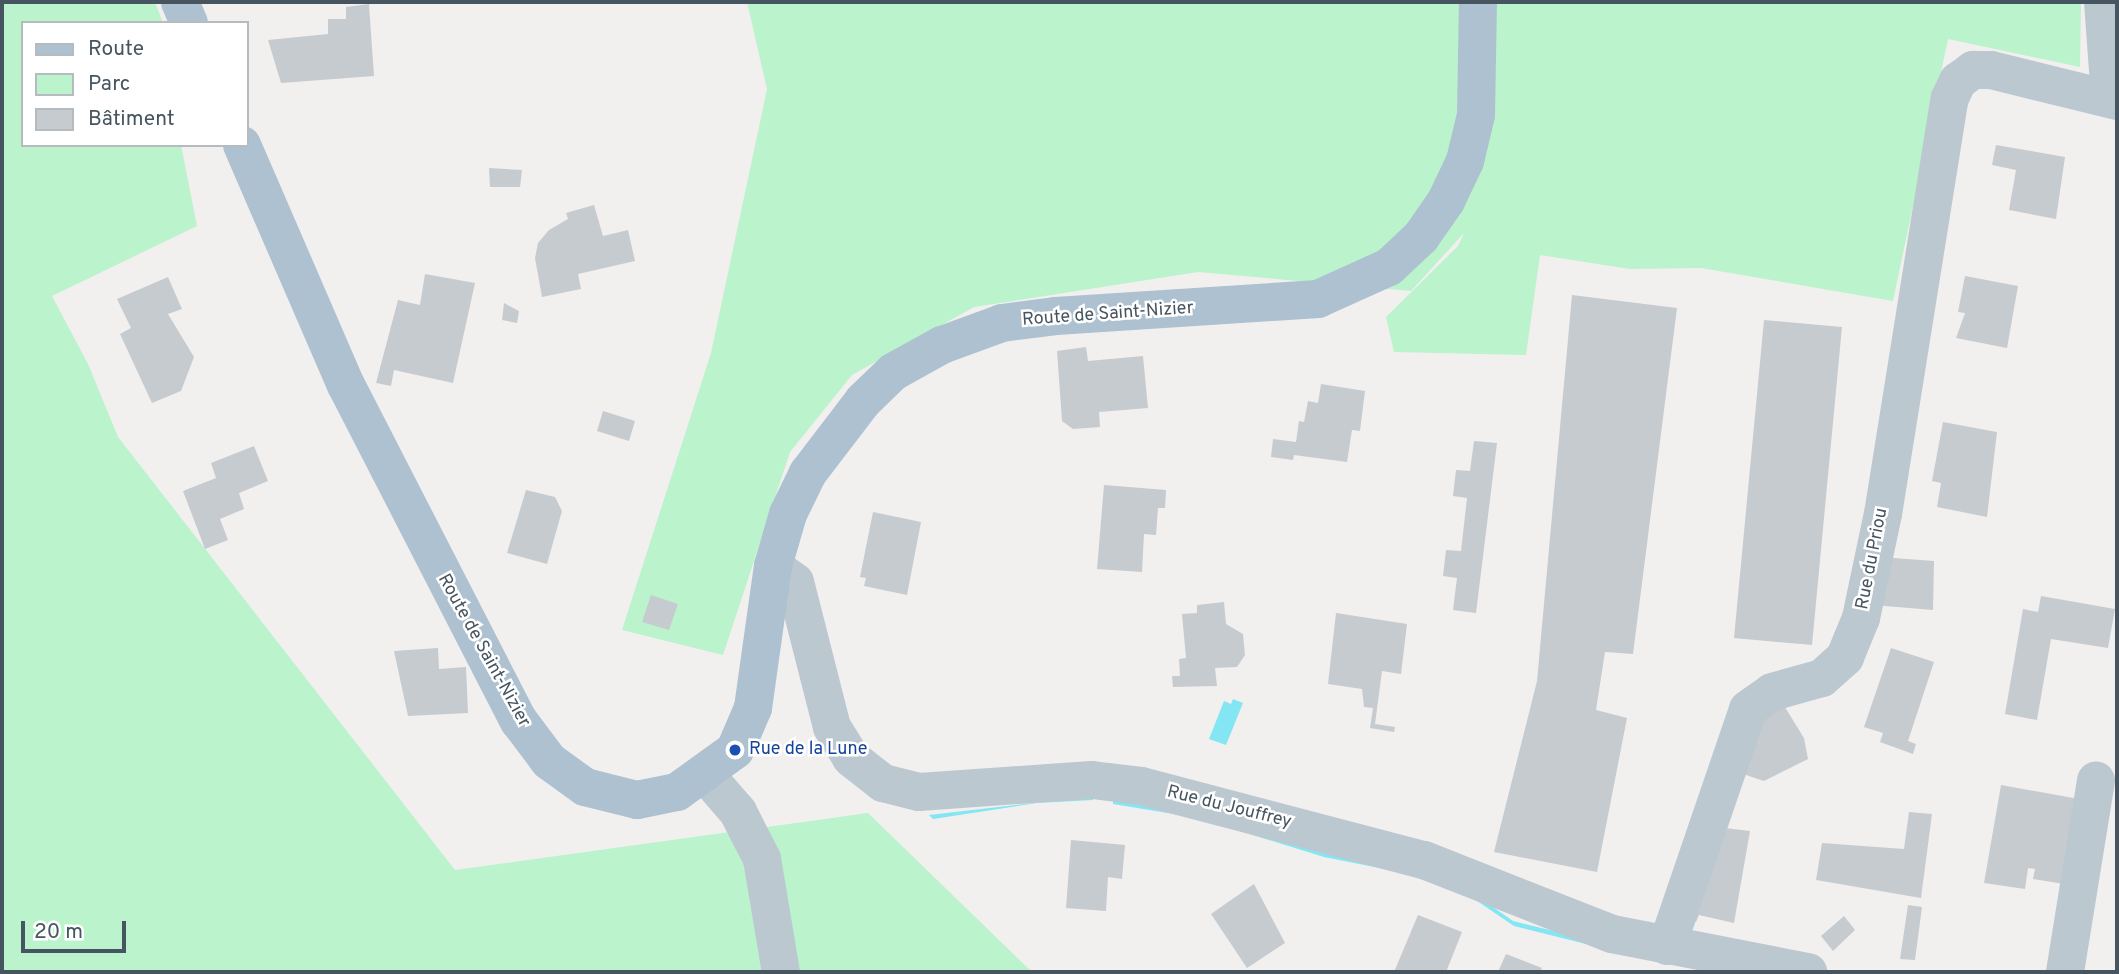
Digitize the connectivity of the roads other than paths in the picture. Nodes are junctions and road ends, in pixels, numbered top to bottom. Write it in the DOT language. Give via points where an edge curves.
graph roads {
  1 [pos="180,2"];
  2 [pos="1478,2"];
  3 [pos="2103,2"];
  4 [pos="188,21"];
  5 [pos="2113,99"];
  6 [pos="243,147"];
  7 [pos="773,566"];
  8 [pos="706,775"];
  9 [pos="2096,780"];
  10 [pos="1667,946"];
  11 [pos="781,972"];
  12 [pos="1808,972"];
  13 [pos="2065,972"];
  1 -- 4 [label="main road"];
  2 -- 7 [label="main road, Route de Saint-Nizier" via="1476,115 1465,161 1446,201 1421,237 1389,267 1318,299 1056,316 1002,323 942,345 893,372 838,433 808,473"];
  3 -- 5 [label="street"];
  5 -- 10 [label="street, Rue du Priou" via="1991,70 1973,70 1958,81 1950,98 1885,501 1861,618 1845,657 1822,678 1773,692 1748,709"];
  6 -- 8 [label="main road, Route de Saint-Nizier" via="346,385 519,721 549,761 584,787 609,796 637,800 677,792"];
  7 -- 8 [label="main road, Route de Saint-Nizier" via="753,708 735,750"];
  7 -- 10 [label="street, Rue du Jouffrey" via="795,582 832,727 851,758 883,783 919,792 1091,780 1141,786 1424,860 1612,934"];
  8 -- 11 [label="street" via="732,802 762,859"];
  9 -- 13 [label="street"];
  10 -- 12 [label="street, Rue du Jouffrey"];
}
